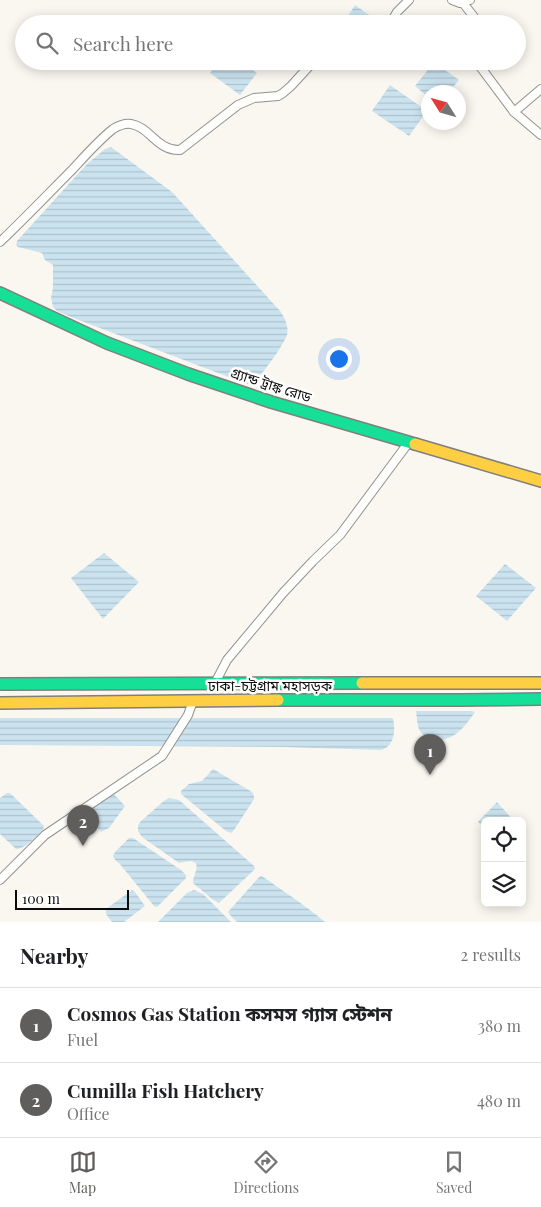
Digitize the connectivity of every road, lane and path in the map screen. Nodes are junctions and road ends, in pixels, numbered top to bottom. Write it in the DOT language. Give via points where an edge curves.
graph roads {
  1 [pos="409,0"];
  2 [pos="452,0"];
  3 [pos="467,1"];
  4 [pos="395,15"];
  5 [pos="473,15"];
  6 [pos="306,70"];
  7 [pos="483,70"];
  8 [pos="541,89"];
  9 [pos="514,112"];
  10 [pos="541,135"];
  11 [pos="0,242"];
  12 [pos="0,293"];
  13 [pos="409,442"];
  14 [pos="541,481"];
  15 [pos="216,683"];
  16 [pos="541,683"];
  17 [pos="0,684"];
  18 [pos="541,699"];
  19 [pos="193,701"];
  20 [pos="0,703"];
  21 [pos="0,880"];
  1 -- 4 [label="street"];
  2 -- 3 [label="street"];
  3 -- 5 [label="street"];
  6 -- 11 [label="street" via="283,93 254,98 238,105 180,150 167,149 136,126 122,124 95,146"];
  7 -- 9 [label="street"];
  8 -- 9 [label="street"];
  9 -- 10 [label="street"];
  12 -- 13 [label="highway, গ্র্যান্ড ট্রাঙ্ক রোড" via="107,343 188,374"];
  13 -- 14 [label="highway, গ্র্যান্ড ট্রাঙ্ক রোড"];
  13 -- 15 [label="street" via="340,535 283,593 227,660"];
  15 -- 16 [label="highway, ঢাকা-চট্টগ্রাম মহাসড়ক"];
  15 -- 17 [label="highway, ঢাকা-চট্টগ্রাম মহাসড়ক"];
  18 -- 19 [label="highway, ঢাকা-চট্টগ্রাম মহাসড়ক"];
  19 -- 20 [label="highway, ঢাকা-চট্টগ্রাম মহাসড়ক"];
  19 -- 21 [label="street" via="188,715 162,756 45,835"];
}
